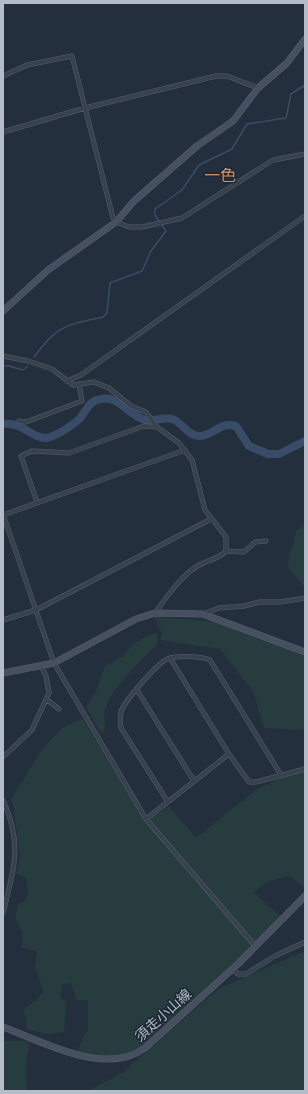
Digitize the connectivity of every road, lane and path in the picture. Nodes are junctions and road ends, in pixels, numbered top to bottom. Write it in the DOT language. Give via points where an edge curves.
graph roads {
  1 [pos="305,39"];
  2 [pos="3,76"];
  3 [pos="258,88"];
  4 [pos="85,108"];
  5 [pos="3,132"];
  6 [pos="305,154"];
  7 [pos="305,216"];
  8 [pos="116,222"];
  9 [pos="3,311"];
  10 [pos="3,356"];
  11 [pos="67,380"];
  12 [pos="79,384"];
  13 [pos="19,420"];
  14 [pos="156,426"];
  15 [pos="185,450"];
  16 [pos="37,502"];
  17 [pos="3,514"];
  18 [pos="211,519"];
  19 [pos="5,530"];
  20 [pos="266,541"];
  21 [pos="226,551"];
  22 [pos="305,598"];
  23 [pos="36,610"];
  24 [pos="155,613"];
  25 [pos="203,614"];
  26 [pos="3,620"];
  27 [pos="305,652"];
  28 [pos="170,658"];
  29 [pos="54,662"];
  30 [pos="41,666"];
  31 [pos="3,673"];
  32 [pos="137,690"];
  33 [pos="46,698"];
  34 [pos="59,709"];
  35 [pos="229,754"];
  36 [pos="3,757"];
  37 [pos="305,769"];
  38 [pos="282,775"];
  39 [pos="194,781"];
  40 [pos="3,800"];
  41 [pos="168,802"];
  42 [pos="146,819"];
  43 [pos="305,896"];
  44 [pos="3,913"];
  45 [pos="305,942"];
  46 [pos="256,946"];
  47 [pos="232,969"];
  48 [pos="3,1027"];
  1 -- 3 [label="street" via="287,63"];
  2 -- 4 [label="street" via="27,65 72,56"];
  3 -- 4 [label="street" via="227,76 216,76"];
  3 -- 8 [label="street" via="233,121 171,168 134,201"];
  4 -- 5 [label="street"];
  4 -- 8 [label="street"];
  6 -- 8 [label="street" via="273,160 209,199 188,215 156,225 129,227"];
  7 -- 11 [label="street" via="81,375"];
  8 -- 9 [label="street" via="48,270"];
  10 -- 11 [label="street" via="52,369"];
  11 -- 12 [label="street" via="73,385"];
  12 -- 13 [label="street" via="82,402 26,422"];
  12 -- 14 [label="street" via="94,382 109,388 131,406 146,412"];
  14 -- 15 [label="street"];
  14 -- 16 [label="street" via="144,426 69,453 32,451 21,456"];
  15 -- 16 [label="street"];
  15 -- 18 [label="street" via="192,460 204,506"];
  16 -- 17 [label="street"];
  17 -- 19 [label="street"];
  18 -- 21 [label="street" via="226,537"];
  18 -- 23 [label="street"];
  19 -- 23 [label="street"];
  20 -- 21 [label="street" via="256,542 244,552"];
  21 -- 24 [label="street" via="213,560 196,566"];
  22 -- 25 [label="street" via="219,608"];
  23 -- 26 [label="street"];
  23 -- 29 [label="street"];
  24 -- 25 [label="street"];
  24 -- 29 [label="street" via="136,619"];
  25 -- 27 [label="street"];
  28 -- 32 [label="street" via="156,668"];
  28 -- 35 [label="street"];
  28 -- 38 [label="street" via="210,660"];
  29 -- 30 [label="street"];
  29 -- 42 [label="street"];
  30 -- 31 [label="street"];
  30 -- 33 [label="street" via="48,684 49,693"];
  32 -- 39 [label="street"];
  32 -- 41 [label="street" via="121,712 121,728"];
  33 -- 34 [label="street"];
  33 -- 36 [label="street" via="32,730"];
  35 -- 38 [label="street" via="249,782"];
  35 -- 39 [label="street"];
  37 -- 38 [label="street"];
  39 -- 41 [label="street"];
  40 -- 44 [label="street" via="16,848"];
  41 -- 42 [label="street"];
  42 -- 46 [label="street"];
  43 -- 46 [label="street, 須走小山線"];
  45 -- 47 [label="street" via="246,974 238,974"];
  46 -- 47 [label="street, 須走小山線"];
  47 -- 48 [label="street, 須走小山線" via="132,1057 118,1060 92,1058"];
}
